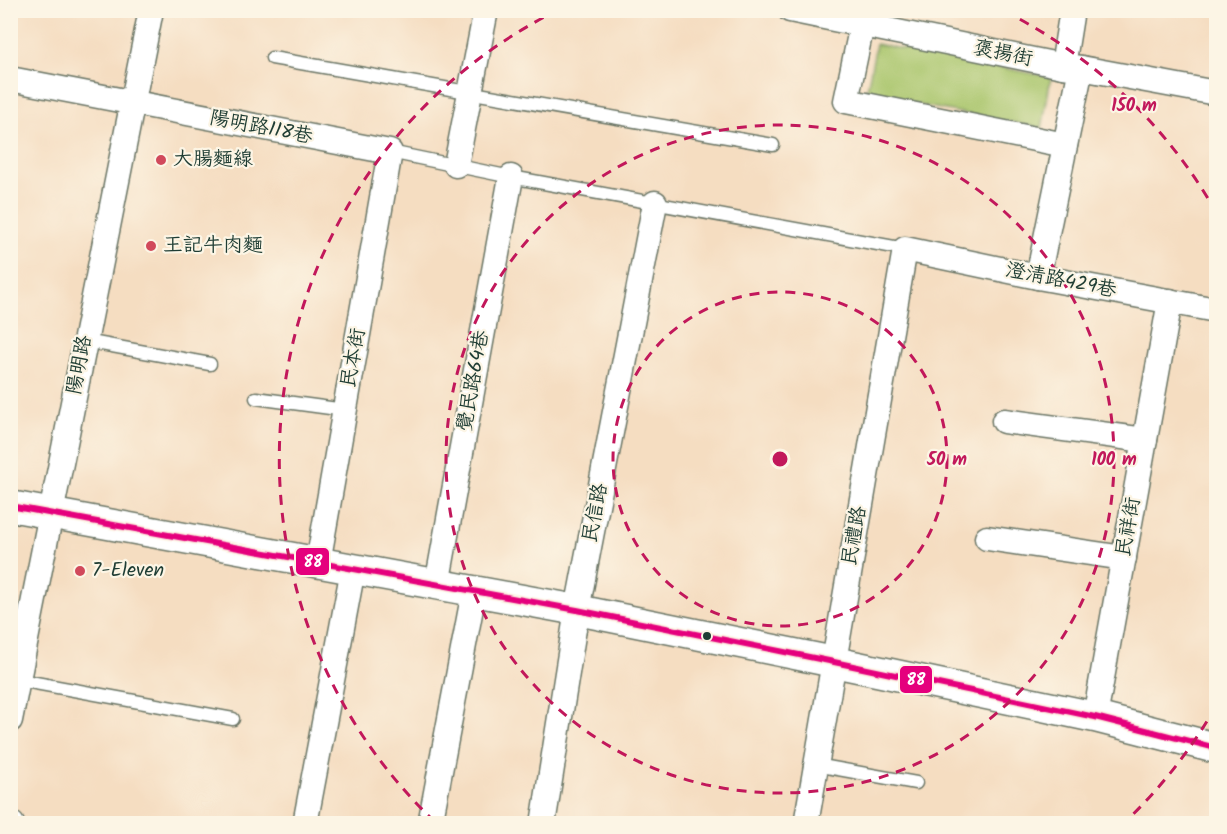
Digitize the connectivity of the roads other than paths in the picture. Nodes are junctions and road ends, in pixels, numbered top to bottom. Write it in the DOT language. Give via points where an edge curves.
graph roads {
  1 [pos="151,10"];
  2 [pos="486,10"];
  3 [pos="790,10"];
  4 [pos="1072,10"];
  5 [pos="862,25"];
  6 [pos="272,58"];
  7 [pos="1072,67"];
  8 [pos="10,79"];
  9 [pos="470,92"];
  10 [pos="1216,93"];
  11 [pos="133,103"];
  12 [pos="773,145"];
  13 [pos="1065,145"];
  14 [pos="390,152"];
  15 [pos="456,165"];
  16 [pos="511,177"];
  17 [pos="655,203"];
  18 [pos="905,249"];
  19 [pos="1038,278"];
  20 [pos="1170,301"];
  21 [pos="1216,310"];
  22 [pos="85,341"];
  23 [pos="210,364"];
  24 [pos="256,398"];
  25 [pos="345,410"];
  26 [pos="1004,421"];
  27 [pos="1145,440"];
  28 [pos="10,506"];
  29 [pos="51,513"];
  30 [pos="987,538"];
  31 [pos="1124,558"];
  32 [pos="318,563"];
  33 [pos="353,569"];
  34 [pos="437,585"];
  35 [pos="474,592"];
  36 [pos="577,610"];
  37 [pos="834,662"];
  38 [pos="19,680"];
  39 [pos="1095,717"];
  40 [pos="232,719"];
  41 [pos="10,720"];
  42 [pos="1216,748"];
  43 [pos="816,765"];
  44 [pos="916,783"];
  45 [pos="305,824"];
  46 [pos="430,824"];
  47 [pos="543,824"];
  48 [pos="806,824"];
  1 -- 11 [label="street, 陽明路"];
  2 -- 9 [label="street"];
  3 -- 5 [label="street, 褒揚街"];
  4 -- 7 [label="street"];
  5 -- 7 [label="street, 褒揚街"];
  5 -- 13 [label="street" via="846,101"];
  6 -- 9 [label="lane"];
  7 -- 10 [label="street, 褒揚街"];
  7 -- 13 [label="street"];
  8 -- 11 [label="street, 陽明路118巷"];
  9 -- 12 [label="lane"];
  9 -- 15 [label="street"];
  11 -- 14 [label="street, 陽明路118巷"];
  11 -- 22 [label="street, 陽明路"];
  13 -- 19 [label="street"];
  14 -- 15 [label="lane"];
  14 -- 25 [label="street, 民本街"];
  15 -- 16 [label="lane"];
  16 -- 17 [label="lane"];
  16 -- 34 [label="street, 覺民路64巷"];
  17 -- 18 [label="lane"];
  17 -- 36 [label="street, 民信路"];
  18 -- 19 [label="street, 澄清路429巷"];
  18 -- 37 [label="street, 民禮路"];
  19 -- 20 [label="street, 澄清路429巷"];
  20 -- 21 [label="street, 澄清路429巷"];
  20 -- 27 [label="street, 民祥街"];
  22 -- 23 [label="lane"];
  22 -- 29 [label="street, 陽明路"];
  24 -- 25 [label="lane"];
  25 -- 32 [label="street, 民本街"];
  26 -- 27 [label="street"];
  27 -- 31 [label="street, 民祥街"];
  28 -- 29 [label="street"];
  29 -- 32 [label="street"];
  29 -- 38 [label="street, 陽明路"];
  30 -- 31 [label="street"];
  31 -- 39 [label="street, 民祥街"];
  32 -- 33 [label="street"];
  33 -- 34 [label="street"];
  33 -- 45 [label="street"];
  34 -- 35 [label="street"];
  35 -- 36 [label="street"];
  35 -- 46 [label="street"];
  36 -- 37 [label="street"];
  36 -- 47 [label="street, 民信路"];
  37 -- 39 [label="street"];
  37 -- 43 [label="street, 民禮路"];
  38 -- 40 [label="lane"];
  38 -- 41 [label="street, 陽明路"];
  39 -- 42 [label="street"];
  43 -- 44 [label="lane"];
  43 -- 48 [label="street, 民禮路"];
}
